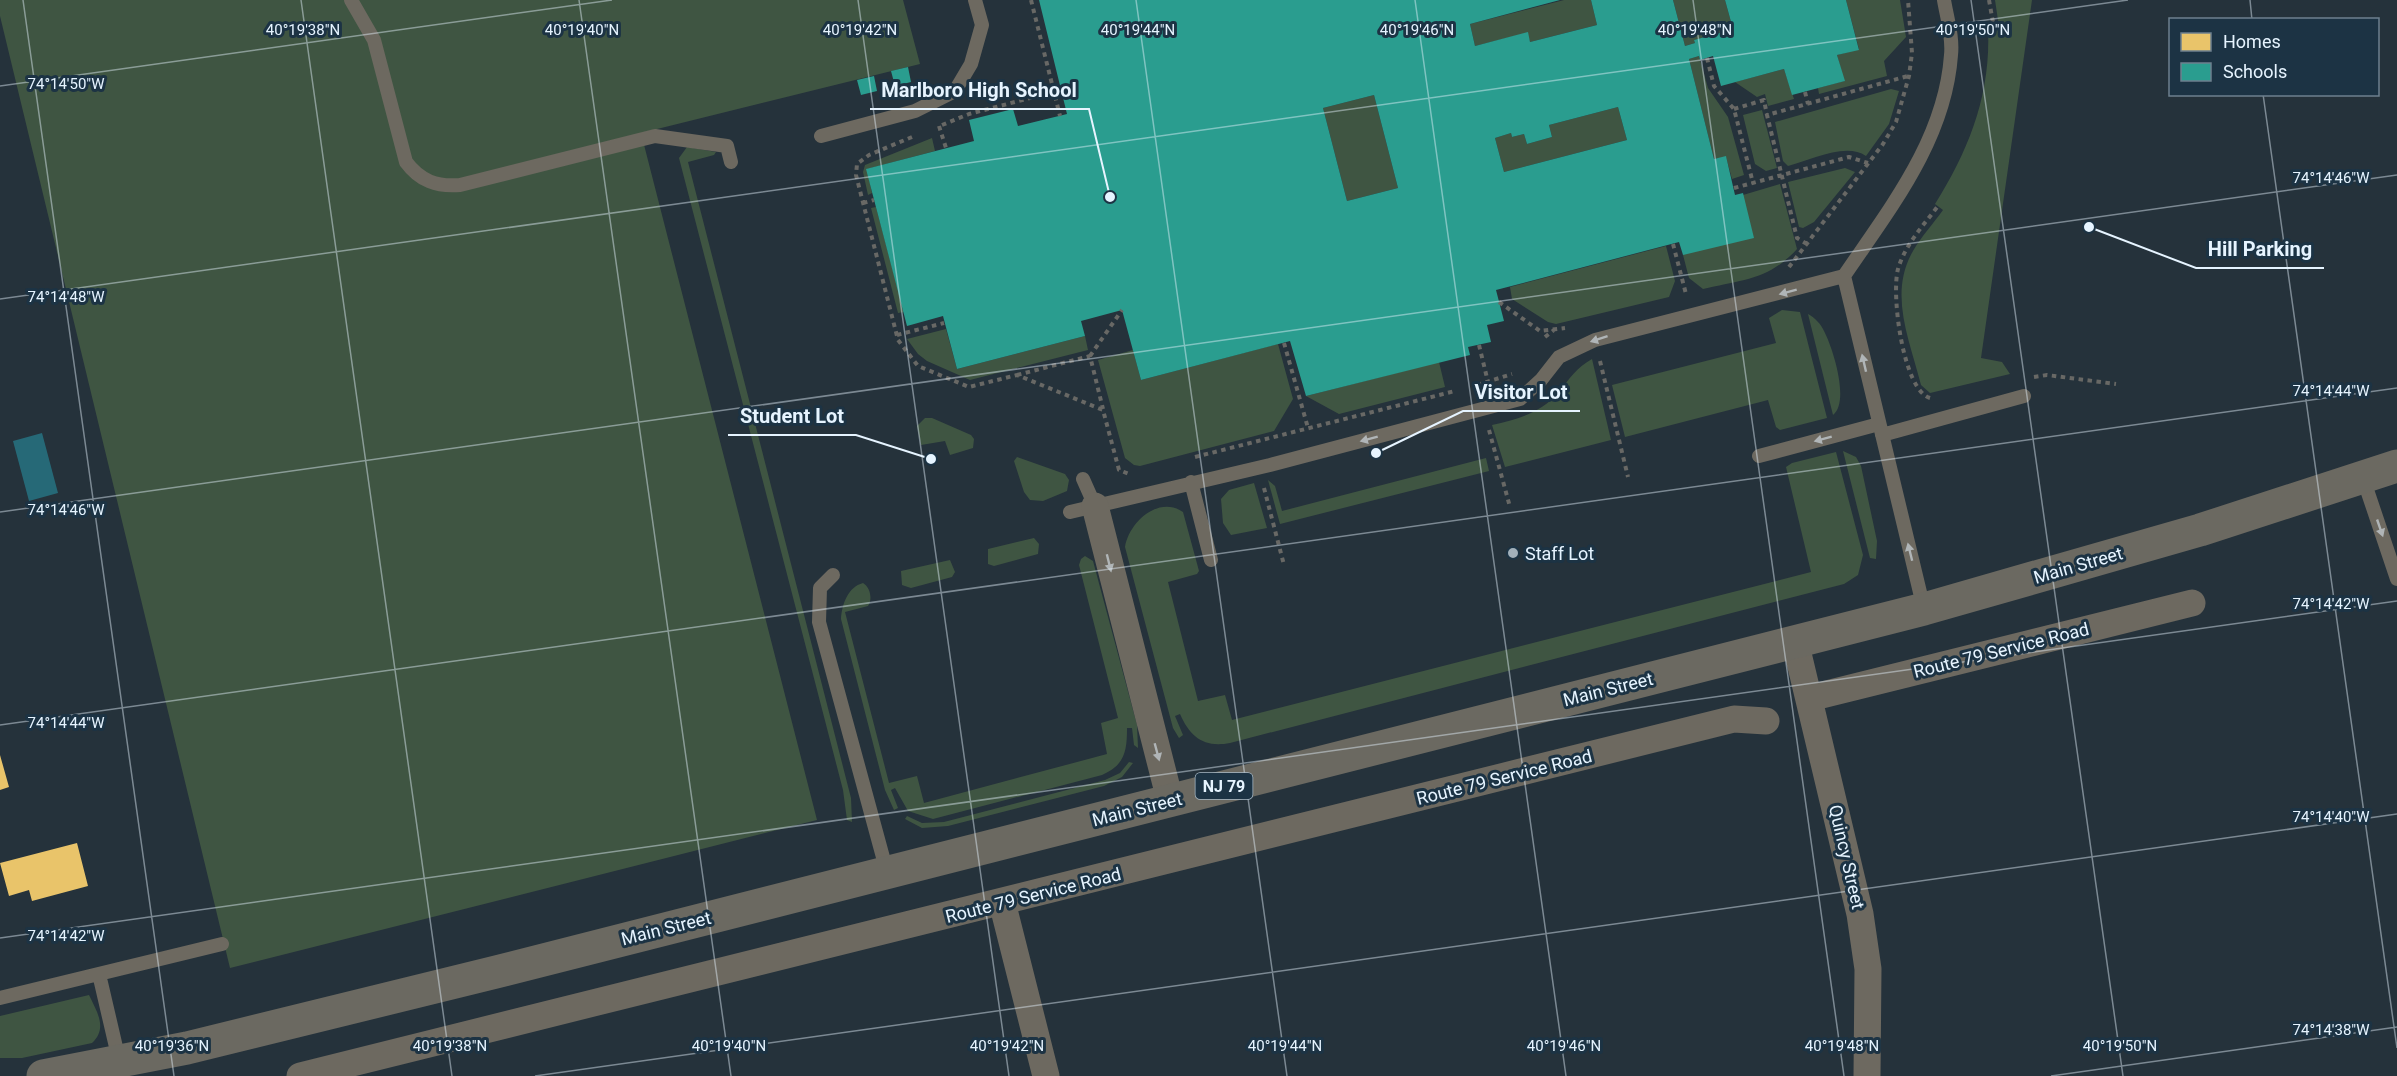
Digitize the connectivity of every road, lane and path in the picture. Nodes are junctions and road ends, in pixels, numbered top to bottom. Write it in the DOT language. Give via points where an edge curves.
graph roads {
  1 [pos="351,0"];
  2 [pos="975,0"];
  3 [pos="1031,0"];
  4 [pos="1908,0"];
  5 [pos="1944,0"];
  6 [pos="1989,0"];
  7 [pos="1994,28"];
  8 [pos="1707,58"];
  9 [pos="1909,76"];
  10 [pos="1061,90"];
  11 [pos="1054,92"];
  12 [pos="1805,92"];
  13 [pos="1808,104"];
  14 [pos="1734,109"];
  15 [pos="1767,115"];
  16 [pos="1060,116"];
  17 [pos="939,126"];
  18 [pos="929,130"];
  19 [pos="919,134"];
  20 [pos="821,136"];
  21 [pos="946,148"];
  22 [pos="731,162"];
  23 [pos="1868,163"];
  24 [pos="1782,175"];
  25 [pos="1753,183"];
  26 [pos="1734,188"];
  27 [pos="874,200"];
  28 [pos="863,203"];
  29 [pos="1938,206"];
  30 [pos="1673,244"];
  31 [pos="1807,244"];
  32 [pos="1782,272"];
  33 [pos="1844,276"];
  34 [pos="1687,298"];
  35 [pos="1499,302"];
  36 [pos="1122,310"];
  37 [pos="944,323"];
  38 [pos="1554,330"];
  39 [pos="897,335"];
  40 [pos="1544,339"];
  41 [pos="1595,340"];
  42 [pos="1284,343"];
  43 [pos="1479,345"];
  44 [pos="1090,356"];
  45 [pos="1520,368"];
  46 [pos="1017,375"];
  47 [pos="2026,377"];
  48 [pos="1488,382"];
  49 [pos="2116,384"];
  50 [pos="1476,385"];
  51 [pos="1940,396"];
  52 [pos="2024,396"];
  53 [pos="1483,409"];
  54 [pos="1103,410"];
  55 [pos="1308,428"];
  56 [pos="1881,430"];
  57 [pos="1253,443"];
  58 [pos="1759,456"];
  59 [pos="1185,460"];
  60 [pos="2397,466"];
  61 [pos="1259,468"];
  62 [pos="1139,472"];
  63 [pos="1628,477"];
  64 [pos="2363,478"];
  65 [pos="1083,479"];
  66 [pos="1191,482"];
  67 [pos="1510,507"];
  68 [pos="1083,509"];
  69 [pos="1211,560"];
  70 [pos="1284,565"];
  71 [pos="833,575"];
  72 [pos="2397,579"];
  73 [pos="2192,603"];
  74 [pos="1924,609"];
  75 [pos="1795,641"];
  76 [pos="1810,698"];
  77 [pos="1766,721"];
  78 [pos="1170,800"];
  79 [pos="887,872"];
  80 [pos="1002,902"];
  81 [pos="222,944"];
  82 [pos="99,974"];
  83 [pos="0,998"];
  84 [pos="119,1060"];
  85 [pos="43,1076"];
  86 [pos="300,1076"];
  87 [pos="1046,1076"];
  88 [pos="1867,1076"];
  1 -- 22 [label="lane" via="374,40 406,162 416,175 433,183 460,185 655,136 727,146"];
  2 -- 20 [label="lane" via="982,25 971,63 955,91 915,111"];
  3 -- 11 [label="path"];
  4 -- 9 [label="path" via="1912,28"];
  5 -- 33 [label="lane" via="1952,53 1938,123 1911,174"];
  6 -- 7 [label="path"];
  8 -- 14 [label="path" via="1713,86"];
  9 -- 13 [label="path"];
  9 -- 23 [label="path" via="1896,122"];
  10 -- 11 [label="path"];
  11 -- 16 [label="path"];
  11 -- 17 [label="path" via="969,114"];
  12 -- 13 [label="path"];
  13 -- 15 [label="path"];
  14 -- 15 [label="path" via="1764,100"];
  14 -- 25 [label="path"];
  15 -- 24 [label="path"];
  17 -- 18 [label="path"];
  17 -- 21 [label="path"];
  19 -- 28 [label="path" via="869,154 857,164"];
  23 -- 24 [label="path" via="1849,157"];
  23 -- 31 [label="path"];
  24 -- 25 [label="path"];
  24 -- 31 [label="path" via="1797,238"];
  25 -- 26 [label="path"];
  27 -- 28 [label="path"];
  28 -- 39 [label="path"];
  29 -- 51 [label="path" via="1905,253 1895,282 1895,300 1913,381 1928,399"];
  30 -- 34 [label="path"];
  31 -- 32 [label="path"];
  33 -- 41 [label="lane, one-way"];
  56 -- 33 [label="lane, one-way"];
  35 -- 38 [label="path" via="1540,331"];
  36 -- 44 [label="path"];
  37 -- 39 [label="path"];
  38 -- 40 [label="path"];
  38 -- 41 [label="path" via="1591,321"];
  39 -- 46 [label="path" via="918,366 969,387"];
  41 -- 53 [label="lane" via="1559,357 1520,399"];
  41 -- 63 [label="path"];
  42 -- 55 [label="path"];
  43 -- 48 [label="path"];
  44 -- 46 [label="path"];
  44 -- 54 [label="path"];
  45 -- 48 [label="path" via="1512,375"];
  46 -- 54 [label="path"];
  47 -- 49 [label="path" via="2047,375"];
  48 -- 50 [label="path"];
  50 -- 53 [label="path"];
  50 -- 55 [label="path"];
  52 -- 56 [label="lane"];
  53 -- 61 [label="lane, one-way"];
  53 -- 67 [label="path"];
  54 -- 62 [label="path" via="1119,470 1128,474"];
  55 -- 57 [label="path"];
  56 -- 58 [label="lane, one-way"];
  74 -- 56 [label="lane, one-way"];
  57 -- 59 [label="path"];
  57 -- 61 [label="path"];
  60 -- 64 [label="main road, Main Street / NJ 79"];
  61 -- 66 [label="lane"];
  61 -- 70 [label="path"];
  64 -- 72 [label="lane, one-way"];
  64 -- 74 [label="main road, Main Street / NJ 79" via="2200,531"];
  65 -- 68 [label="lane"];
  66 -- 68 [label="lane"];
  66 -- 69 [label="lane"];
  68 -- 78 [label="street, one-way"];
  71 -- 79 [label="lane" via="820,588 819,622"];
  73 -- 76 [label="street, Route 79 Service Road"];
  74 -- 75 [label="main road, Main Street / NJ 79"];
  75 -- 76 [label="street, Quincy Street"];
  75 -- 78 [label="main road, Main Street / NJ 79"];
  76 -- 88 [label="street, Quincy Street" via="1860,914 1868,969"];
  77 -- 80 [label="street, Route 79 Service Road" via="1734,719"];
  78 -- 79 [label="main road, Main Street / NJ 79"];
  79 -- 84 [label="main road, Main Street / NJ 79" via="199,1045"];
  80 -- 86 [label="street, Route 79 Service Road"];
  80 -- 87 [label="street"];
  81 -- 82 [label="lane"];
  82 -- 83 [label="lane"];
  82 -- 84 [label="lane"];
  84 -- 85 [label="main road, Main Street / NJ 79"];
}
